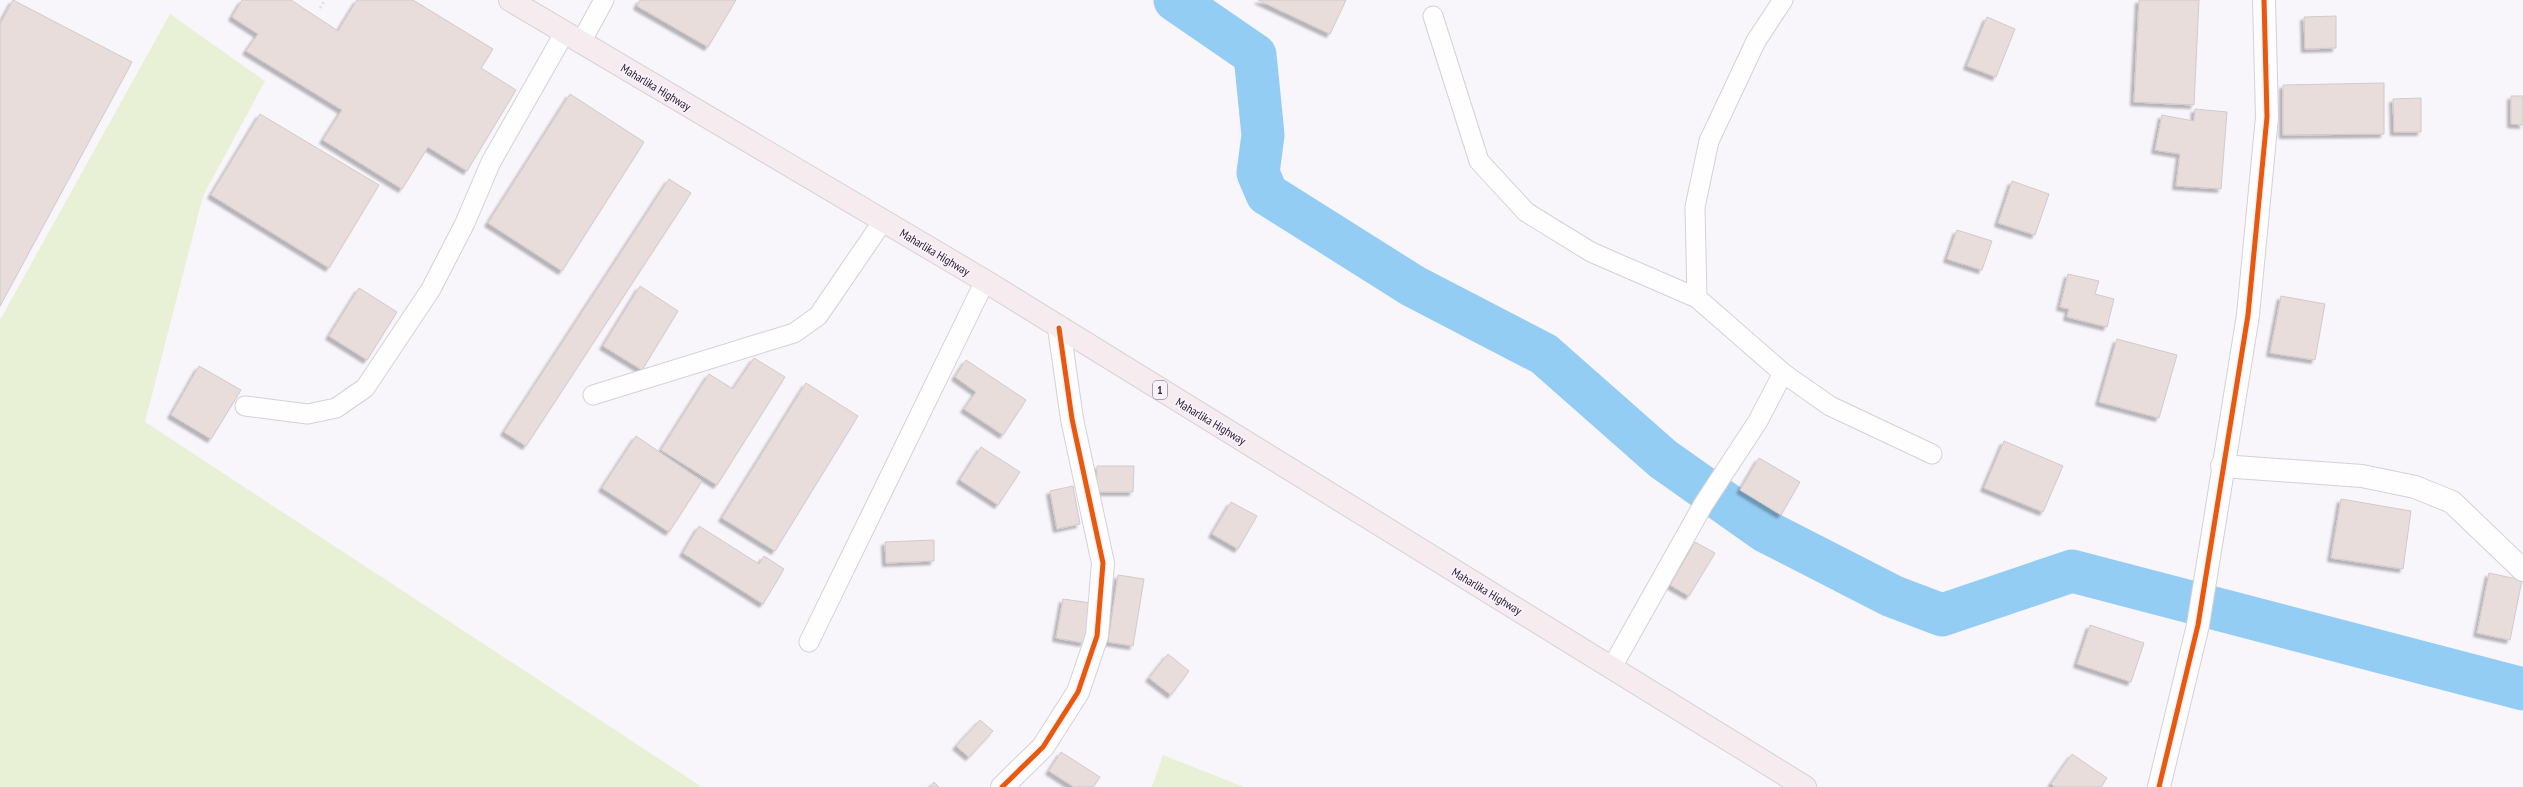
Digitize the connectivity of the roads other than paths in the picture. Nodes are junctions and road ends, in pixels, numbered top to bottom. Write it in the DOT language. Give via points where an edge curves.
graph roads {
  1 [pos="510,0"];
  2 [pos="604,0"];
  3 [pos="1783,0"];
  4 [pos="2264,0"];
  5 [pos="1433,16"];
  6 [pos="573,37"];
  7 [pos="883,221"];
  8 [pos="985,281"];
  9 [pos="1697,298"];
  10 [pos="1059,328"];
  11 [pos="1783,373"];
  12 [pos="593,395"];
  13 [pos="245,406"];
  14 [pos="1932,454"];
  15 [pos="2222,466"];
  16 [pos="2523,570"];
  17 [pos="809,642"];
  18 [pos="1612,667"];
  19 [pos="1002,787"];
  20 [pos="1805,787"];
  21 [pos="2159,787"];
  1 -- 6 [label="highway, Maharlika Highway / 1"];
  2 -- 6 [label="lane"];
  3 -- 9 [label="lane" via="1756,41 1709,141 1695,207"];
  4 -- 15 [label="street" via="2266,125 2248,315"];
  5 -- 9 [label="lane" via="1479,161 1526,212 1591,252"];
  6 -- 7 [label="highway, Maharlika Highway / 1"];
  6 -- 13 [label="lane" via="491,162 465,223 431,289 365,388 336,408 308,414"];
  7 -- 8 [label="highway, Maharlika Highway / 1"];
  7 -- 12 [label="lane" via="818,316 794,333"];
  8 -- 10 [label="highway, Maharlika Highway / 1"];
  8 -- 17 [label="lane"];
  9 -- 11 [label="lane"];
  10 -- 18 [label="highway, Maharlika Highway / 1"];
  10 -- 19 [label="street" via="1072,419 1103,563 1097,636 1078,692 1043,747"];
  11 -- 14 [label="lane" via="1830,406"];
  11 -- 18 [label="lane" via="1758,421 1703,505"];
  15 -- 16 [label="street" via="2362,476 2414,487 2452,502"];
  15 -- 21 [label="street" via="2198,625"];
  18 -- 20 [label="highway, Maharlika Highway / 1"];
}
